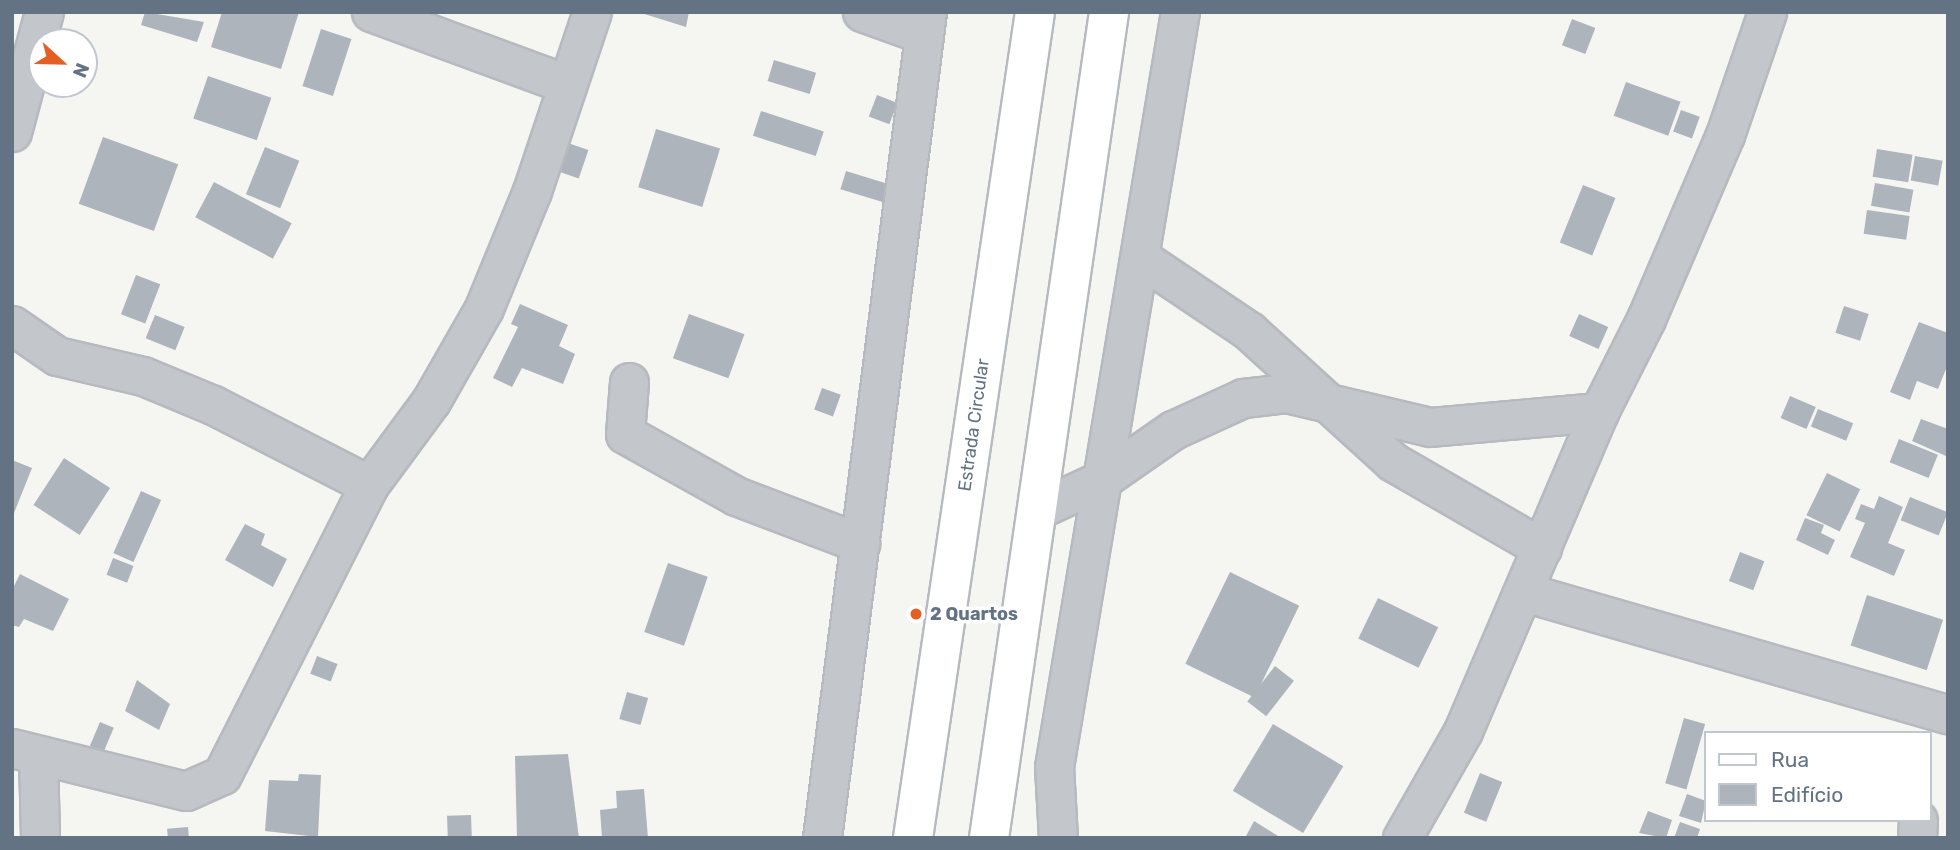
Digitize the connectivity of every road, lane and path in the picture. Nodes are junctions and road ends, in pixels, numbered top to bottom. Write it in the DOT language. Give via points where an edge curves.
graph roads {
  1 [pos="44,12"];
  2 [pos="371,12"];
  3 [pos="592,12"];
  4 [pos="862,12"];
  5 [pos="1035,12"];
  6 [pos="1109,12"];
  7 [pos="1180,12"];
  8 [pos="1767,12"];
  9 [pos="925,23"];
  10 [pos="567,83"];
  11 [pos="12,132"];
  12 [pos="1142,259"];
  13 [pos="12,325"];
  14 [pos="629,382"];
  15 [pos="1324,403"];
  16 [pos="1599,412"];
  17 [pos="1101,480"];
  18 [pos="369,485"];
  19 [pos="1037,510"];
  20 [pos="860,543"];
  21 [pos="1542,548"];
  22 [pos="1524,592"];
  23 [pos="1891,698"];
  24 [pos="1948,714"];
  25 [pos="1899,731"];
  26 [pos="25,752"];
  27 [pos="40,838"];
  28 [pos="822,838"];
  29 [pos="913,838"];
  30 [pos="989,838"];
  31 [pos="1058,838"];
  32 [pos="1402,838"];
  1 -- 11 [label="street"];
  2 -- 10 [label="street"];
  3 -- 10 [label="street"];
  4 -- 9 [label="street"];
  5 -- 29 [label="main road, Estrada Circular"];
  6 -- 19 [label="main road"];
  7 -- 12 [label="street"];
  8 -- 16 [label="street" via="1725,135"];
  9 -- 20 [label="street"];
  10 -- 18 [label="street" via="532,191 484,308 431,401"];
  12 -- 15 [label="street" via="1250,331"];
  12 -- 17 [label="street"];
  13 -- 18 [label="street" via="57,356 144,376 213,405"];
  14 -- 20 [label="street" via="625,434 736,496"];
  15 -- 16 [label="street" via="1430,427"];
  15 -- 17 [label="street" via="1286,393 1243,398 1173,430"];
  15 -- 21 [label="street" via="1429,488"];
  16 -- 21 [label="street"];
  17 -- 19 [label="street"];
  17 -- 31 [label="street" via="1101,511 1055,767"];
  18 -- 26 [label="street" via="222,775 209,786 186,791"];
  19 -- 30 [label="main road"];
  20 -- 28 [label="street"];
  21 -- 22 [label="street"];
  22 -- 23 [label="street"];
  22 -- 32 [label="street" via="1463,731"];
  23 -- 24 [label="street"];
  23 -- 25 [label="street"];
  26 -- 27 [label="street"];
}
